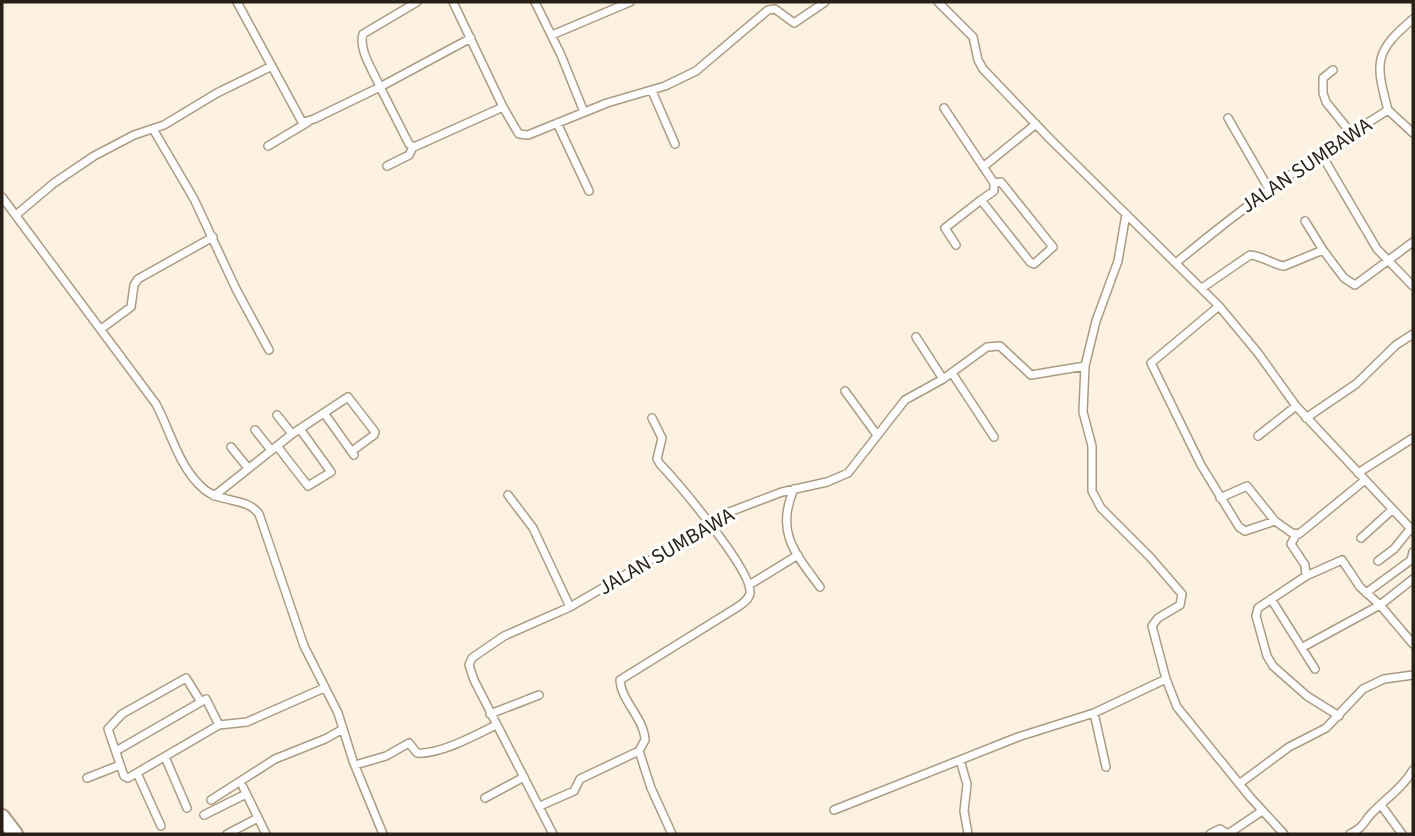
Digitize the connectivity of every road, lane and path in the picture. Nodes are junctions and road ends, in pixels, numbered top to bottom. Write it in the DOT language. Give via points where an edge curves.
graph roads {
  1 [pos="237,2"];
  2 [pos="417,2"];
  3 [pos="453,2"];
  4 [pos="535,2"];
  5 [pos="630,2"];
  6 [pos="825,2"];
  7 [pos="938,2"];
  8 [pos="1413,19"];
  9 [pos="552,35"];
  10 [pos="471,38"];
  11 [pos="272,66"];
  12 [pos="1333,70"];
  13 [pos="380,87"];
  14 [pos="652,91"];
  15 [pos="503,107"];
  16 [pos="944,108"];
  17 [pos="1388,110"];
  18 [pos="584,112"];
  19 [pos="1228,118"];
  20 [pos="309,121"];
  21 [pos="557,123"];
  22 [pos="1036,124"];
  23 [pos="153,129"];
  24 [pos="1351,133"];
  25 [pos="1413,133"];
  26 [pos="675,144"];
  27 [pos="268,146"];
  28 [pos="413,147"];
  29 [pos="1320,152"];
  30 [pos="387,166"];
  31 [pos="983,167"];
  32 [pos="995,183"];
  33 [pos="1269,189"];
  34 [pos="589,191"];
  35 [pos="2,197"];
  36 [pos="981,200"];
  37 [pos="1126,214"];
  38 [pos="16,215"];
  39 [pos="1305,221"];
  40 [pos="213,237"];
  41 [pos="1413,242"];
  42 [pos="956,245"];
  43 [pos="1323,250"];
  44 [pos="1390,261"];
  45 [pos="1177,262"];
  46 [pos="1413,286"];
  47 [pos="1202,288"];
  48 [pos="1219,306"];
  49 [pos="101,329"];
  50 [pos="1413,334"];
  51 [pos="916,337"];
  52 [pos="270,350"];
  53 [pos="1086,366"];
  54 [pos="952,373"];
  55 [pos="943,379"];
  56 [pos="845,391"];
  57 [pos="1296,406"];
  58 [pos="324,413"];
  59 [pos="277,415"];
  60 [pos="652,418"];
  61 [pos="1306,418"];
  62 [pos="300,429"];
  63 [pos="255,430"];
  64 [pos="292,434"];
  65 [pos="877,435"];
  66 [pos="1258,436"];
  67 [pos="994,437"];
  68 [pos="1413,438"];
  69 [pos="231,447"];
  70 [pos="274,448"];
  71 [pos="248,468"];
  72 [pos="1359,473"];
  73 [pos="1365,480"];
  74 [pos="794,489"];
  75 [pos="508,495"];
  76 [pos="214,496"];
  77 [pos="1220,498"];
  78 [pos="1392,510"];
  79 [pos="1275,520"];
  80 [pos="710,523"];
  81 [pos="1412,530"];
  82 [pos="1296,535"];
  83 [pos="1361,538"];
  84 [pos="1413,552"];
  85 [pos="798,555"];
  86 [pos="1378,561"];
  87 [pos="1306,576"];
  88 [pos="1413,579"];
  89 [pos="749,585"];
  90 [pos="820,587"];
  91 [pos="1366,593"];
  92 [pos="1271,599"];
  93 [pos="1380,605"];
  94 [pos="570,607"];
  95 [pos="1413,643"];
  96 [pos="1303,647"];
  97 [pos="1315,670"];
  98 [pos="1413,676"];
  99 [pos="1166,679"];
  100 [pos="324,688"];
  101 [pos="539,695"];
  102 [pos="201,702"];
  103 [pos="1094,713"];
  104 [pos="490,714"];
  105 [pos="1339,716"];
  106 [pos="219,725"];
  107 [pos="496,725"];
  108 [pos="343,729"];
  109 [pos="116,751"];
  110 [pos="639,751"];
  111 [pos="165,757"];
  112 [pos="960,760"];
  113 [pos="120,765"];
  114 [pos="355,765"];
  115 [pos="1106,767"];
  116 [pos="1413,770"];
  117 [pos="136,773"];
  118 [pos="524,777"];
  119 [pos="87,778"];
  120 [pos="1239,784"];
  121 [pos="485,799"];
  122 [pos="211,800"];
  123 [pos="1381,804"];
  124 [pos="540,806"];
  125 [pos="187,808"];
  126 [pos="834,810"];
  127 [pos="1262,811"];
  128 [pos="204,815"];
  129 [pos="2,817"];
  130 [pos="258,818"];
  131 [pos="161,826"];
  132 [pos="15,834"];
  133 [pos="227,834"];
  134 [pos="266,834"];
  135 [pos="383,834"];
  136 [pos="553,834"];
  137 [pos="672,834"];
  138 [pos="968,834"];
  139 [pos="1210,834"];
  140 [pos="1228,834"];
  141 [pos="1284,834"];
  142 [pos="1350,834"];
  143 [pos="1402,834"];
  1 -- 11 [label="street"];
  2 -- 13 [label="street" via="363,34 361,41"];
  3 -- 10 [label="street"];
  4 -- 9 [label="street"];
  5 -- 9 [label="street"];
  6 -- 14 [label="street" via="793,23 775,9 768,10 704,65"];
  7 -- 22 [label="street" via="973,37 981,66"];
  8 -- 17 [label="street, JALAN SUMBAWA" via="1381,54 1379,77"];
  9 -- 18 [label="street"];
  10 -- 13 [label="street"];
  10 -- 15 [label="street"];
  11 -- 20 [label="street" via="298,116"];
  11 -- 23 [label="street"];
  12 -- 24 [label="street" via="1323,78 1323,93"];
  13 -- 20 [label="street"];
  13 -- 28 [label="street"];
  14 -- 18 [label="street"];
  14 -- 26 [label="street"];
  15 -- 21 [label="street" via="519,134"];
  15 -- 28 [label="street"];
  16 -- 31 [label="street"];
  17 -- 24 [label="street, JALAN SUMBAWA"];
  17 -- 25 [label="street"];
  18 -- 21 [label="street"];
  19 -- 33 [label="street"];
  20 -- 27 [label="street"];
  21 -- 34 [label="street"];
  22 -- 31 [label="street"];
  22 -- 37 [label="street"];
  23 -- 38 [label="street" via="93,156"];
  23 -- 40 [label="street"];
  24 -- 29 [label="street, JALAN SUMBAWA"];
  28 -- 30 [label="street" via="410,155"];
  29 -- 33 [label="street, JALAN SUMBAWA"];
  29 -- 44 [label="street" via="1377,249"];
  31 -- 32 [label="street"];
  32 -- 36 [label="street" via="994,191"];
  32 -- 36 [label="street" via="1001,182 1051,250 1034,264 1030,262"];
  33 -- 45 [label="street, JALAN SUMBAWA"];
  35 -- 38 [label="street"];
  36 -- 42 [label="street" via="945,228"];
  37 -- 45 [label="street"];
  37 -- 53 [label="street" via="1118,261 1096,321"];
  38 -- 49 [label="street"];
  39 -- 43 [label="street"];
  40 -- 49 [label="street" via="138,279 131,307"];
  40 -- 52 [label="street"];
  41 -- 44 [label="street"];
  43 -- 44 [label="street" via="1352,285"];
  43 -- 47 [label="street" via="1284,266 1250,255"];
  44 -- 46 [label="street"];
  45 -- 47 [label="street"];
  47 -- 48 [label="street"];
  48 -- 57 [label="street"];
  48 -- 77 [label="street" via="1151,363"];
  49 -- 76 [label="street" via="156,404 193,479"];
  50 -- 61 [label="street" via="1356,384"];
  51 -- 55 [label="street"];
  53 -- 54 [label="street, JALAN SUMBAWA" via="1031,375 994,344"];
  53 -- 99 [label="street" via="1083,412 1092,446 1093,496 1182,594 1180,605 1152,626"];
  54 -- 55 [label="street, JALAN SUMBAWA"];
  54 -- 67 [label="street"];
  55 -- 65 [label="street, JALAN SUMBAWA" via="905,400"];
  56 -- 65 [label="street"];
  57 -- 61 [label="street"];
  57 -- 66 [label="street"];
  58 -- 58 [label="street" via="353,453 374,435 348,397"];
  58 -- 62 [label="street"];
  59 -- 64 [label="street"];
  60 -- 80 [label="street" via="662,438 660,464"];
  61 -- 72 [label="street"];
  62 -- 64 [label="street"];
  62 -- 70 [label="street" via="331,472 307,486"];
  63 -- 70 [label="street"];
  64 -- 70 [label="street"];
  65 -- 74 [label="street, JALAN SUMBAWA" via="848,473"];
  68 -- 72 [label="street"];
  69 -- 71 [label="street"];
  70 -- 71 [label="street"];
  71 -- 76 [label="street"];
  72 -- 73 [label="street"];
  73 -- 78 [label="street"];
  73 -- 82 [label="street"];
  74 -- 80 [label="street, JALAN SUMBAWA" via="734,509"];
  74 -- 85 [label="street" via="785,524"];
  75 -- 94 [label="street" via="537,535"];
  76 -- 100 [label="street" via="250,506 259,514 304,646"];
  77 -- 79 [label="street" via="1247,486"];
  77 -- 79 [label="street" via="1243,531"];
  78 -- 81 [label="street"];
  78 -- 83 [label="street"];
  79 -- 82 [label="street"];
  80 -- 89 [label="street"];
  80 -- 94 [label="street, JALAN SUMBAWA"];
  81 -- 86 [label="street"];
  82 -- 87 [label="street" via="1291,544 1305,565"];
  84 -- 91 [label="street" via="1411,560"];
  85 -- 89 [label="street"];
  85 -- 90 [label="street"];
  87 -- 91 [label="street" via="1342,560"];
  87 -- 92 [label="street"];
  88 -- 93 [label="street"];
  89 -- 110 [label="street" via="750,594 740,606 620,680 646,737"];
  91 -- 93 [label="street"];
  92 -- 96 [label="street"];
  92 -- 105 [label="street" via="1258,608 1256,616 1270,662"];
  93 -- 95 [label="street"];
  93 -- 96 [label="street"];
  94 -- 104 [label="street, JALAN SUMBAWA" via="504,636 472,658 470,668"];
  96 -- 97 [label="street"];
  98 -- 105 [label="street" via="1384,679 1363,689"];
  99 -- 103 [label="street"];
  99 -- 120 [label="street" via="1177,707"];
  100 -- 106 [label="street" via="247,722"];
  100 -- 108 [label="street"];
  101 -- 104 [label="street"];
  102 -- 106 [label="street" via="206,699"];
  102 -- 109 [label="street"];
  102 -- 109 [label="street" via="186,678 122,714 108,729"];
  103 -- 112 [label="street"];
  103 -- 115 [label="street"];
  104 -- 107 [label="street, JALAN SUMBAWA"];
  105 -- 120 [label="street"];
  106 -- 111 [label="street"];
  107 -- 114 [label="street" via="427,753 418,753 409,743"];
  107 -- 118 [label="street, JALAN SUMBAWA"];
  108 -- 114 [label="street"];
  108 -- 122 [label="street" via="275,759"];
  109 -- 113 [label="street"];
  110 -- 124 [label="street" via="580,779 574,791"];
  110 -- 137 [label="street"];
  111 -- 117 [label="street"];
  111 -- 125 [label="street"];
  112 -- 126 [label="street"];
  112 -- 138 [label="street" via="967,784 964,811"];
  113 -- 117 [label="street" via="128,778"];
  113 -- 119 [label="street"];
  114 -- 135 [label="street"];
  116 -- 123 [label="street"];
  117 -- 131 [label="street"];
  118 -- 121 [label="street"];
  118 -- 124 [label="street, JALAN SUMBAWA"];
  120 -- 127 [label="street"];
  123 -- 142 [label="street" via="1363,827"];
  123 -- 143 [label="street"];
  124 -- 136 [label="street, JALAN SUMBAWA"];
  127 -- 140 [label="street"];
  127 -- 141 [label="street"];
  128 -- 130 [label="street" via="245,790"];
  129 -- 132 [label="highway"];
  130 -- 133 [label="street"];
  130 -- 134 [label="street"];
  139 -- 140 [label="street" via="1220,829"];
}
